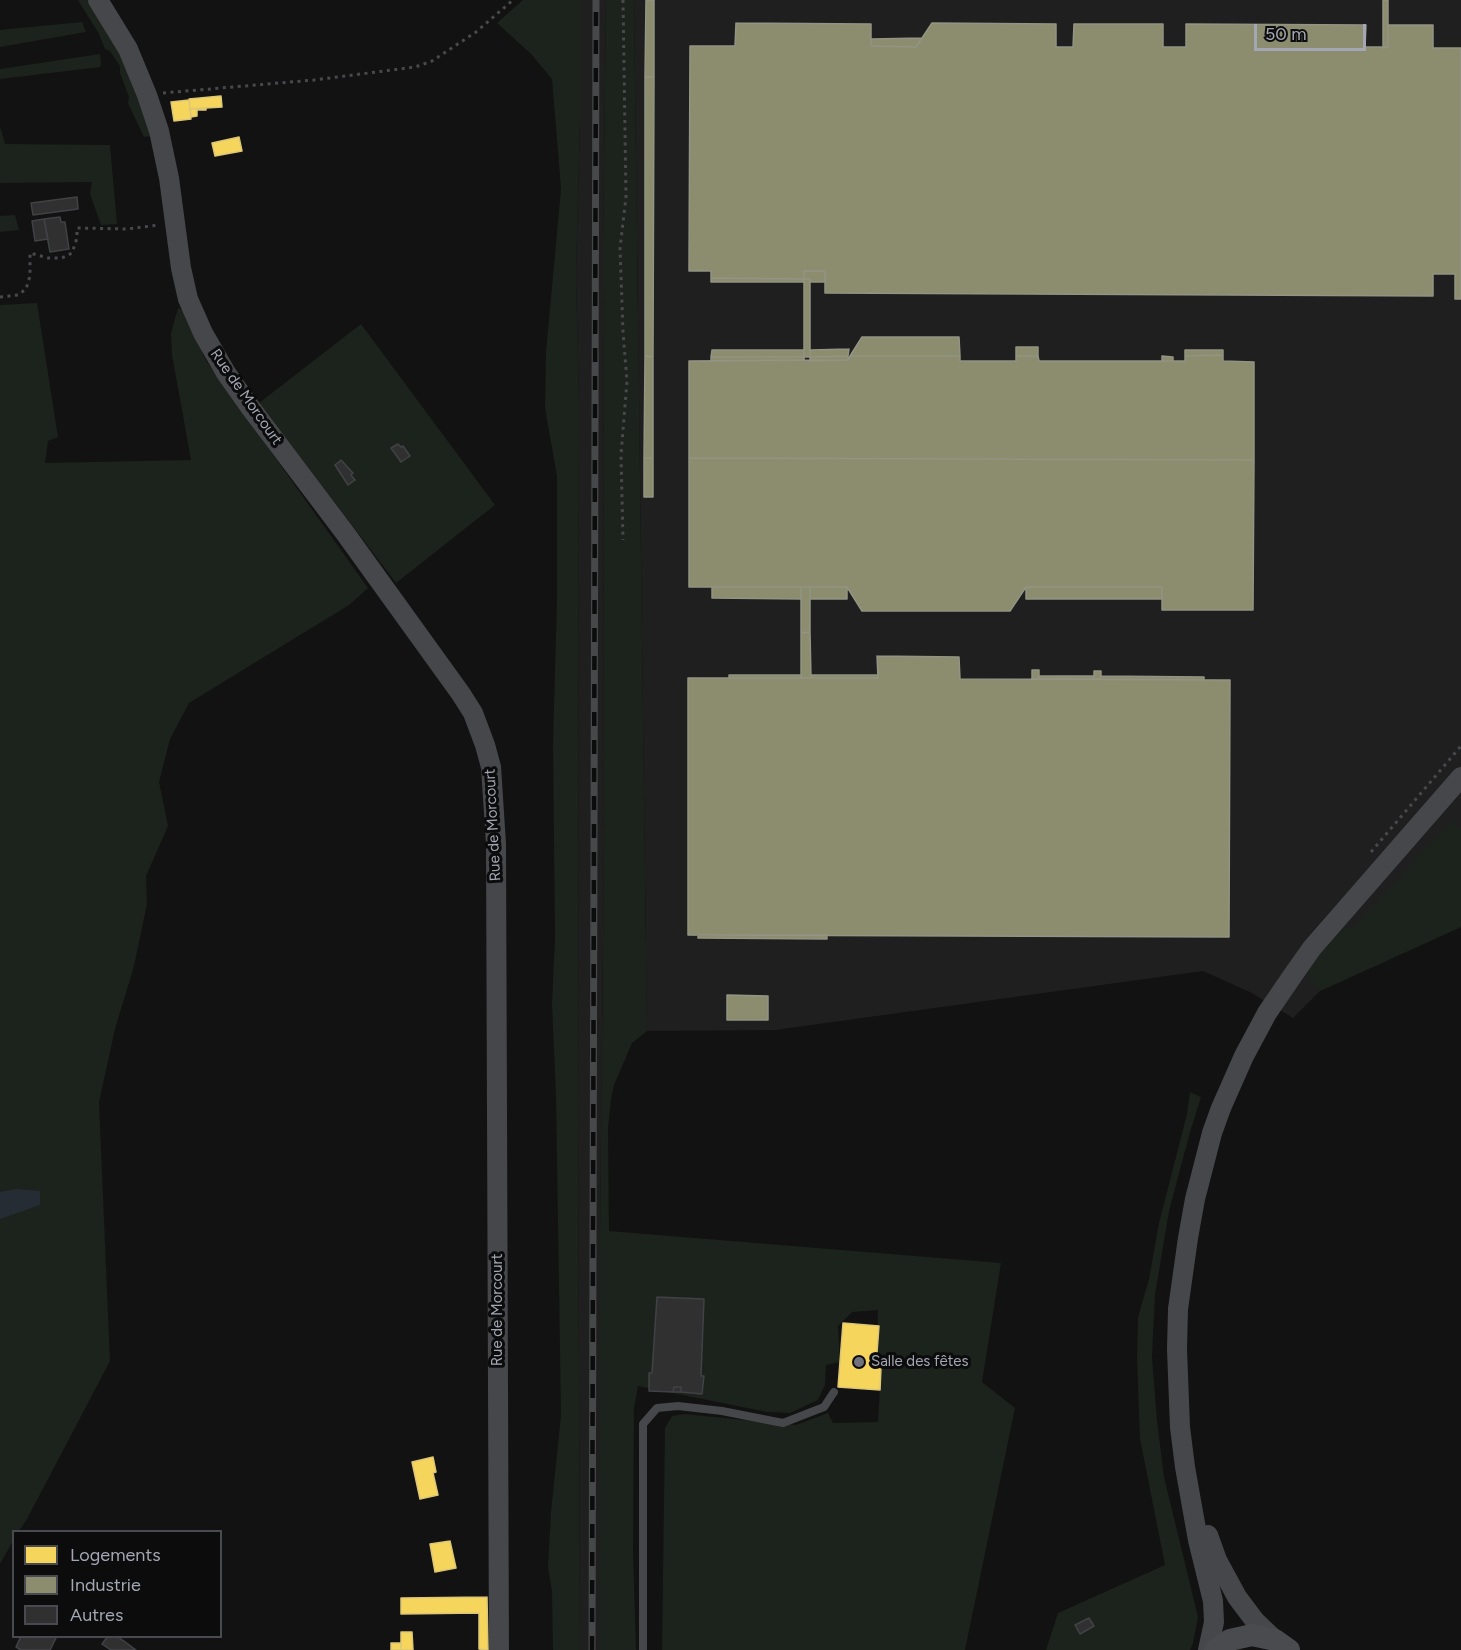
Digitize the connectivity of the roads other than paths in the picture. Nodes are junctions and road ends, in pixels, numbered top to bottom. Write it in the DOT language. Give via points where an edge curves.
graph roads {
  1 [pos="98,0"];
  2 [pos="1461,777"];
  3 [pos="834,1392"];
  4 [pos="1185,1467"];
  5 [pos="1282,1645"];
  6 [pos="499,1650"];
  7 [pos="643,1650"];
  8 [pos="1208,1650"];
  9 [pos="1215,1650"];
  1 -- 6 [label="street, Rue de Morcourt" via="128,49 159,131 181,268 188,299 203,333 226,373 473,713 491,767 496,855"];
  2 -- 4 [label="street" via="1312,948 1262,1022 1221,1108 1195,1199 1179,1309 1176,1348"];
  3 -- 7 [label="lane" via="824,1407 783,1423 678,1406 657,1408 644,1424"];
  4 -- 5 [label="street" via="1217,1560 1244,1606"];
  4 -- 8 [label="street" via="1213,1601 1214,1622"];
  5 -- 9 [label="main road" via="1264,1636 1241,1636"];
}
